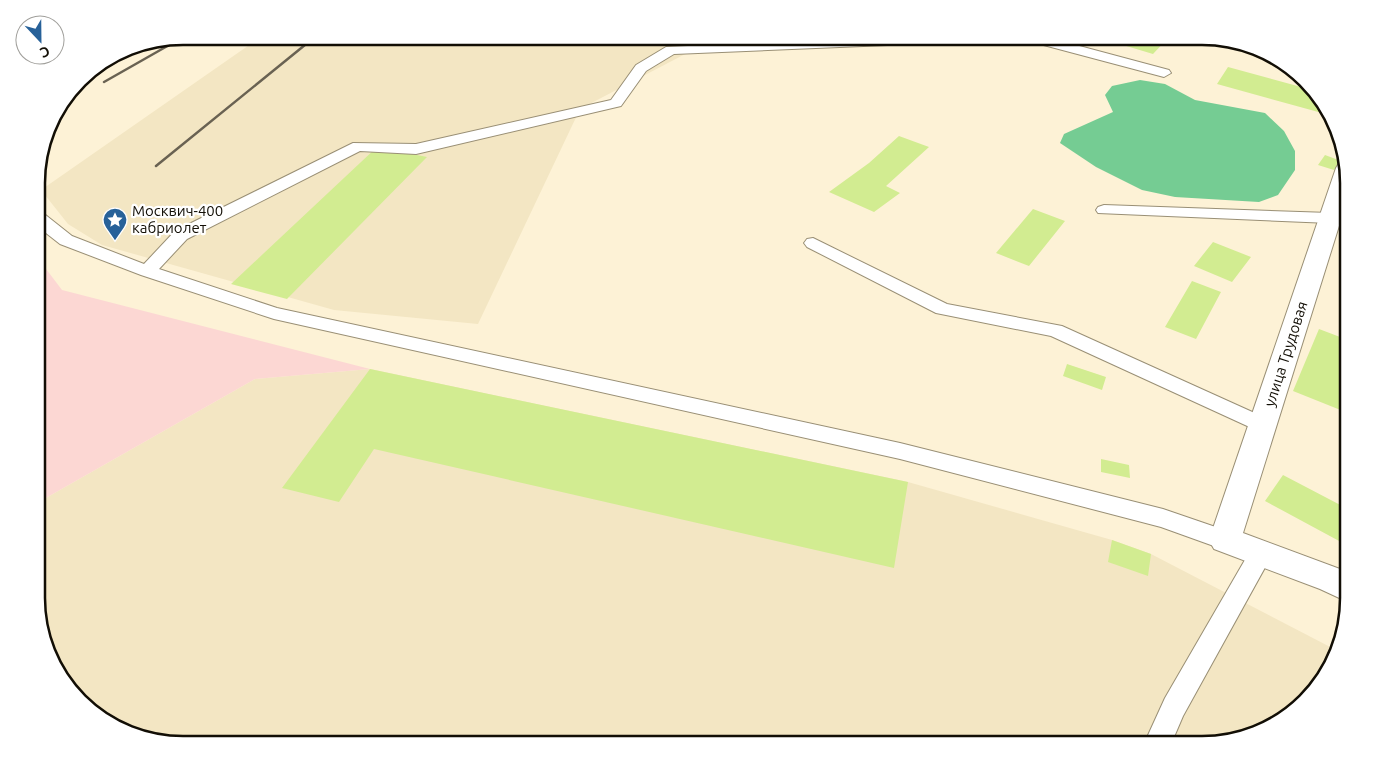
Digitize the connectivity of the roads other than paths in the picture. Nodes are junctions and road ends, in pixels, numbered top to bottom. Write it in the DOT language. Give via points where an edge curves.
graph roads {
  1 [pos="791,45"];
  2 [pos="1060,45"];
  3 [pos="1164,73"];
  4 [pos="1340,187"];
  5 [pos="1104,210"];
  6 [pos="1330,218"];
  7 [pos="45,223"];
  8 [pos="813,243"];
  9 [pos="147,271"];
  10 [pos="1263,425"];
  11 [pos="1225,540"];
  12 [pos="1261,553"];
  13 [pos="1340,583"];
  14 [pos="1161,736"];
  1 -- 9 [label="lane" via="671,50 641,68 616,103 416,149 358,146 181,235"];
  2 -- 3 [label="lane"];
  4 -- 6 [label="street, улица Трудовая"];
  5 -- 6 [label="lane"];
  6 -- 10 [label="street, улица Трудовая"];
  7 -- 9 [label="lane" via="66,240"];
  8 -- 10 [label="lane" via="942,309 1056,330"];
  9 -- 11 [label="lane" via="274,313 900,451 1163,518"];
  10 -- 11 [label="street, улица Трудовая"];
  11 -- 12 [label="street"];
  12 -- 13 [label="street"];
  12 -- 14 [label="lane"];
}
